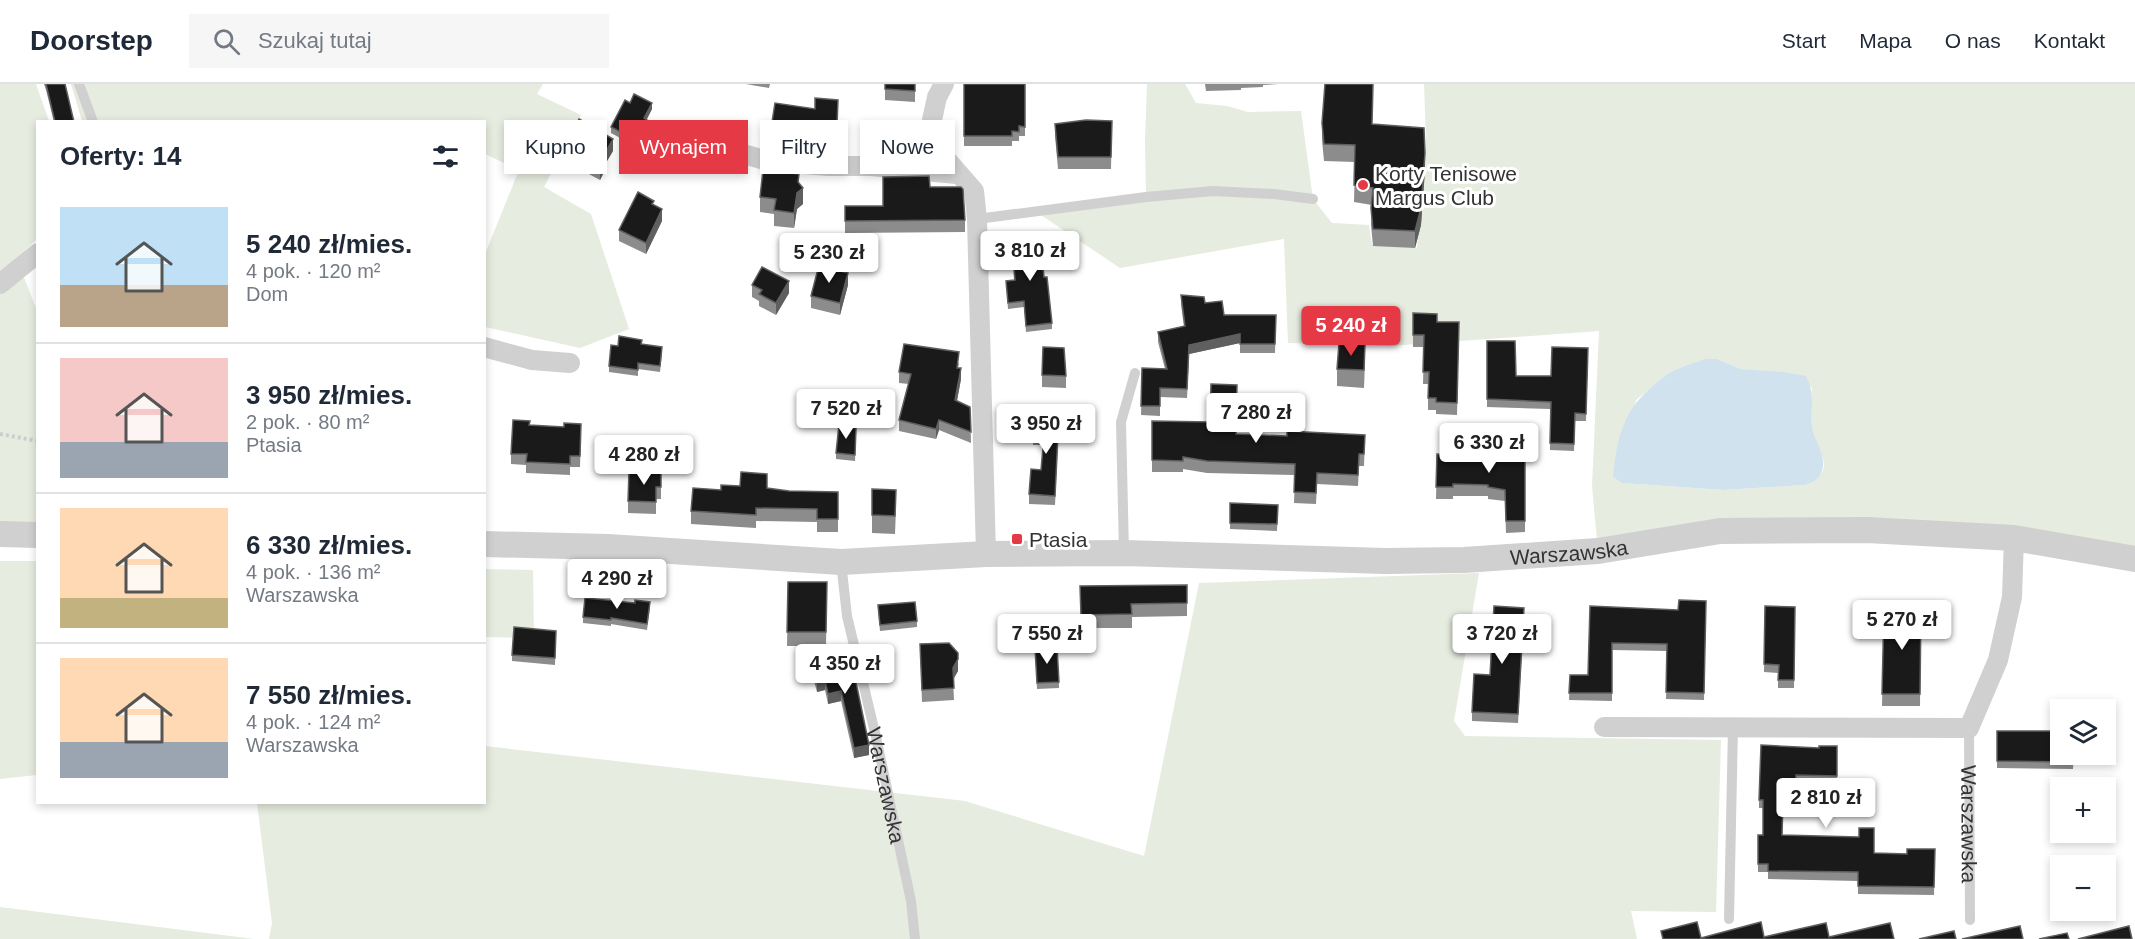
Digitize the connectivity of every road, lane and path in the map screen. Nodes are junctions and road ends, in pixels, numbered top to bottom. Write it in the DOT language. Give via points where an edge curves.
graph roads {
  1 [pos="79,84"];
  2 [pos="944,84"];
  3 [pos="92,120"];
  4 [pos="748,155"];
  5 [pos="957,174"];
  6 [pos="1313,199"];
  7 [pos="977,219"];
  8 [pos="36,255"];
  9 [pos="0,285"];
  10 [pos="486,348"];
  11 [pos="570,363"];
  12 [pos="1135,373"];
  13 [pos="0,434"];
  14 [pos="36,441"];
  15 [pos="0,534"];
  16 [pos="36,535"];
  17 [pos="2014,538"];
  18 [pos="486,544"];
  19 [pos="1124,553"];
  20 [pos="986,554"];
  21 [pos="2135,559"];
  22 [pos="842,562"];
  23 [pos="1733,727"];
  24 [pos="1604,728"];
  25 [pos="1969,728"];
  26 [pos="1729,919"];
  27 [pos="1970,920"];
  28 [pos="915,939"];
  1 -- 3 [label="lane"];
  2 -- 5 [label="street" via="932,120 933,144"];
  4 -- 5 [label="street" via="768,161"];
  5 -- 7 [label="street" via="974,191"];
  6 -- 7 [label="lane" via="1213,191"];
  7 -- 20 [label="street"];
  8 -- 9 [label="street"];
  10 -- 11 [label="street" via="532,360"];
  12 -- 19 [label="lane" via="1121,422"];
  13 -- 14 [label="path"];
  15 -- 16 [label="street"];
  17 -- 19 [label="street, Warszawska" via="1867,530 1720,531 1598,551 1464,561"];
  17 -- 21 [label="street, Warszawska"];
  17 -- 25 [label="street, Warszawska" via="2012,597 1998,660"];
  18 -- 22 [label="street, Warszawska" via="608,547"];
  19 -- 20 [label="street, Warszawska"];
  20 -- 22 [label="street, Warszawska"];
  22 -- 28 [label="lane, Warszawska" via="848,616 911,901"];
  23 -- 24 [label="street"];
  23 -- 25 [label="street"];
  23 -- 26 [label="lane"];
  25 -- 27 [label="lane, Warszawska"];
}
